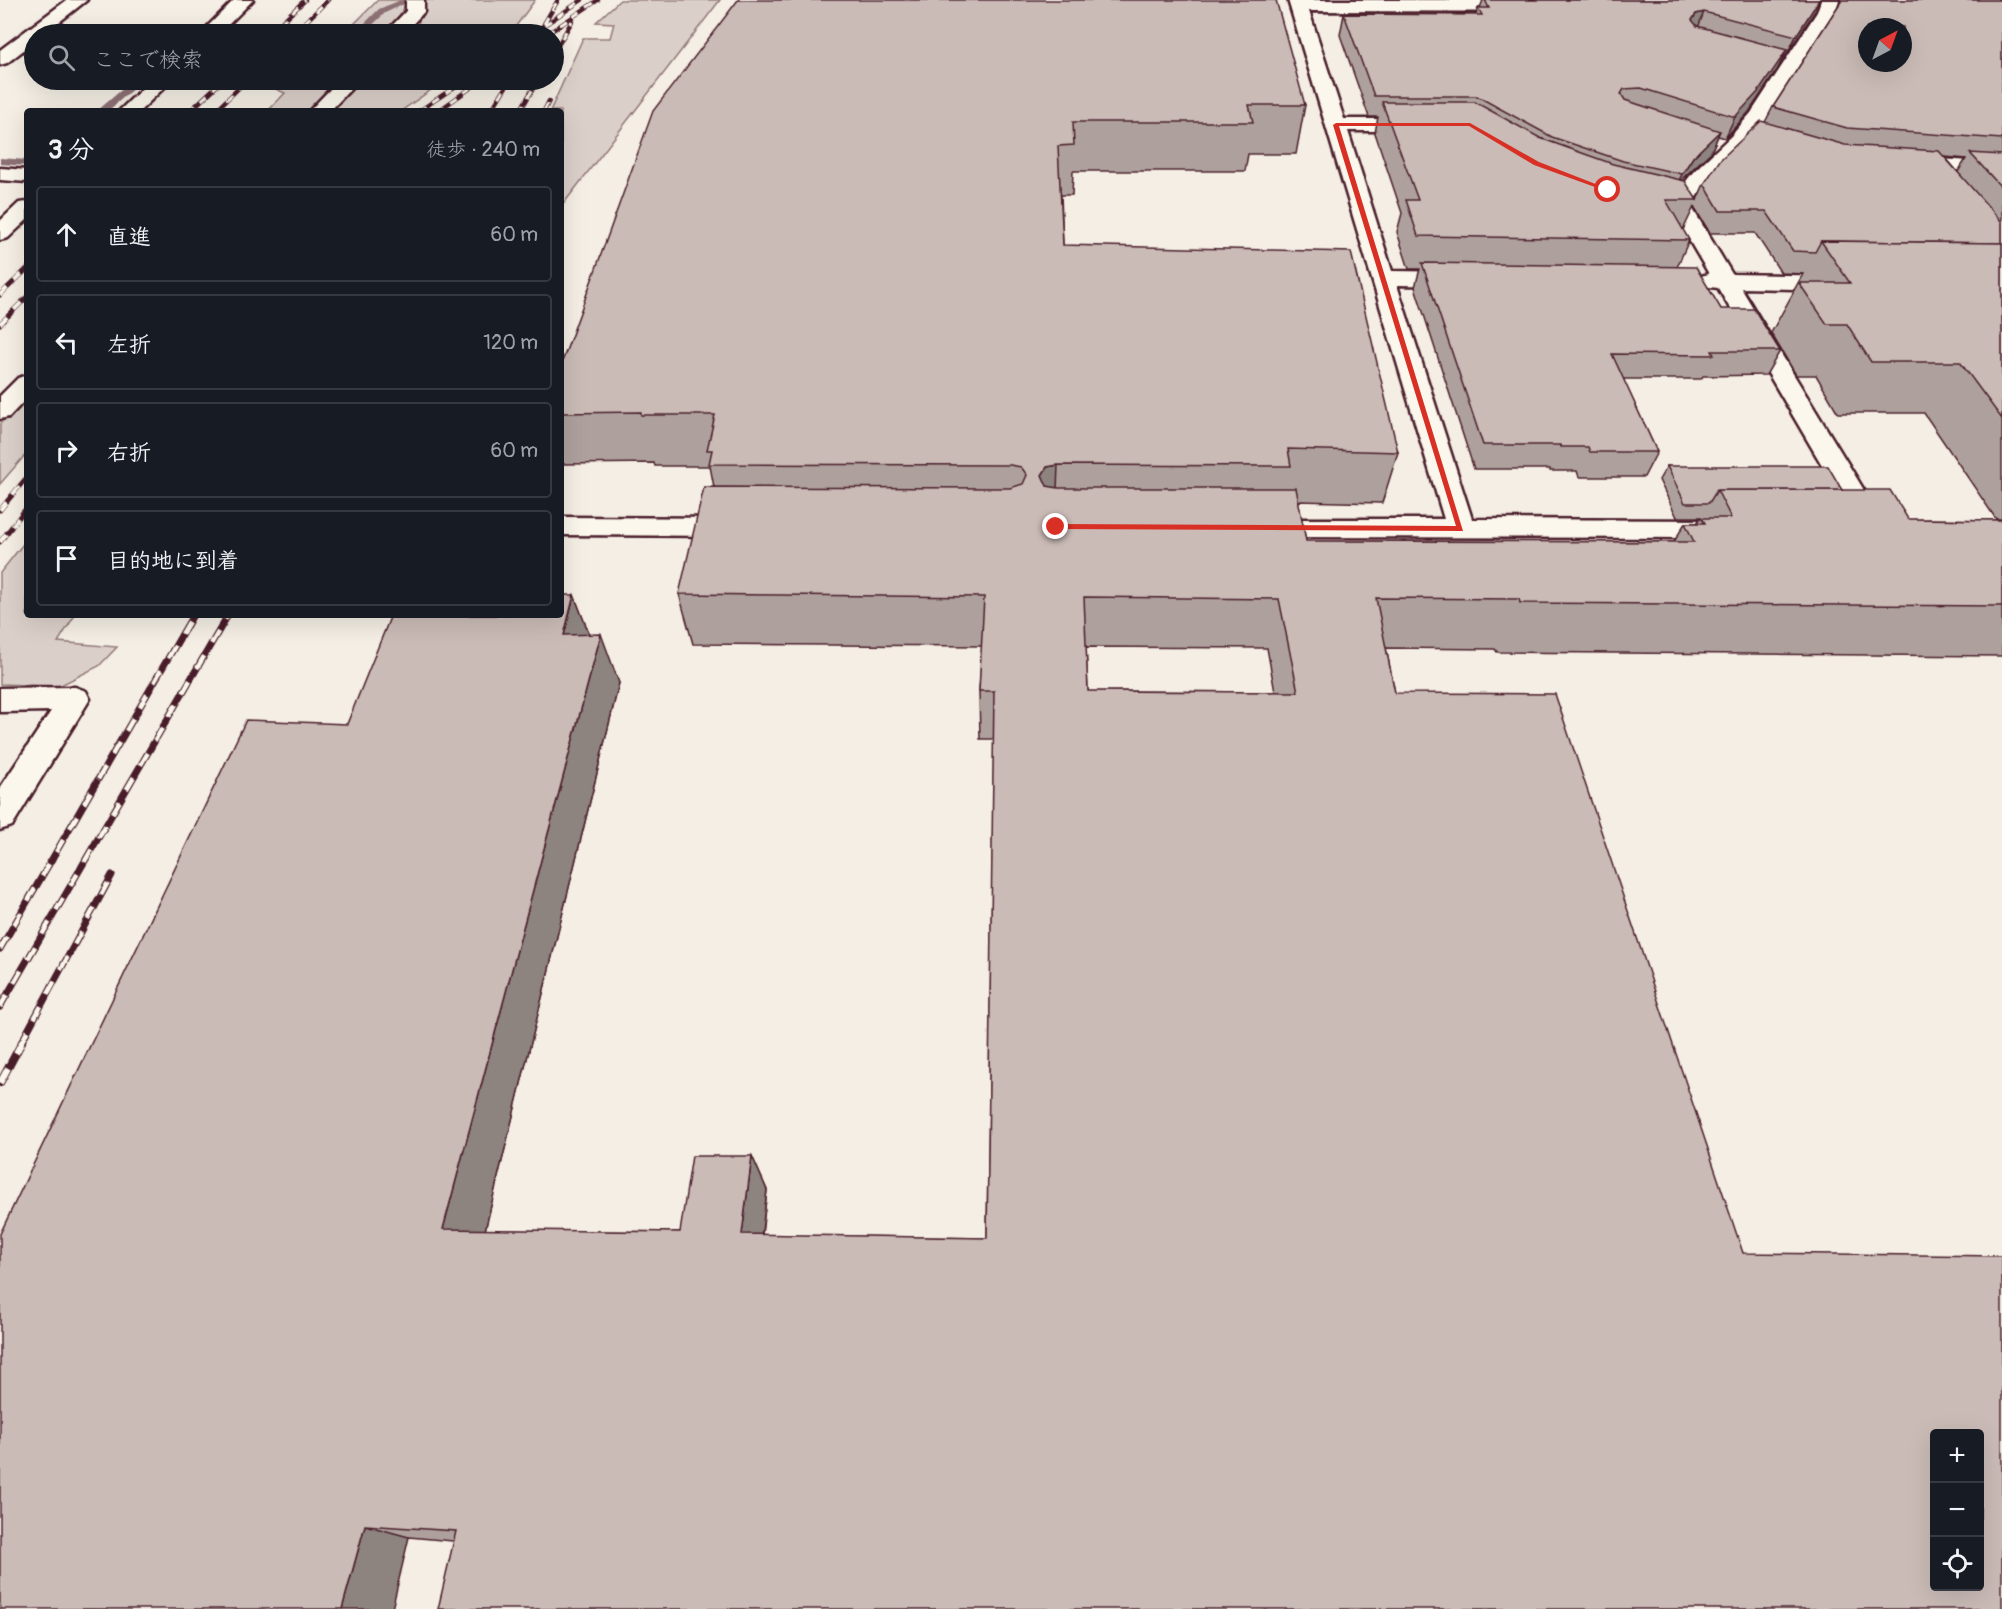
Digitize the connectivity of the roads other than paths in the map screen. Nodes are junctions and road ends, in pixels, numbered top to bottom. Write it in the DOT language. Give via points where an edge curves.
graph roads {
  1 [pos="78,0"];
  2 [pos="244,0"];
  3 [pos="415,0"];
  4 [pos="1595,0"];
  5 [pos="1830,0"];
  6 [pos="1298,3"];
  7 [pos="46,24"];
  8 [pos="219,24"];
  9 [pos="403,24"];
  10 [pos="24,41"];
  11 [pos="0,59"];
  12 [pos="1770,60"];
  13 [pos="1792,66"];
  14 [pos="151,90"];
  15 [pos="339,90"];
  16 [pos="132,108"];
  17 [pos="322,108"];
  18 [pos="1336,125"];
  19 [pos="1448,125"];
  20 [pos="1746,132"];
  21 [pos="1768,139"];
  22 [pos="1708,142"];
  23 [pos="1729,149"];
  24 [pos="1890,162"];
  25 [pos="1934,165"];
  26 [pos="2002,169"];
  27 [pos="0,174"];
  28 [pos="24,176"];
  29 [pos="1949,182"];
  30 [pos="1629,195"];
  31 [pos="1680,206"];
  32 [pos="24,211"];
  33 [pos="0,233"];
  34 [pos="1383,278"];
  35 [pos="1489,279"];
  36 [pos="1689,281"];
  37 [pos="1725,282"];
  38 [pos="1869,284"];
  39 [pos="24,386"];
  40 [pos="0,411"];
  41 [pos="564,526"];
  42 [pos="763,528"];
  43 [pos="1235,528"];
  44 [pos="1461,529"];
  45 [pos="1756,530"];
  46 [pos="1839,530"];
  47 [pos="0,700"];
  48 [pos="0,816"];
  1 -- 7 [label="street"];
  2 -- 8 [label="street"];
  3 -- 9 [label="street" via="415,12"];
  4 -- 6 [label="street" via="1576,7"];
  5 -- 13 [label="street"];
  6 -- 18 [label="street"];
  10 -- 11 [label="street"];
  12 -- 13 [label="street"];
  13 -- 20 [label="street"];
  14 -- 16 [label="street"];
  15 -- 17 [label="street"];
  18 -- 19 [label="street"];
  18 -- 34 [label="street"];
  20 -- 21 [label="street"];
  20 -- 23 [label="street"];
  22 -- 23 [label="street"];
  23 -- 31 [label="street" via="1687,190"];
  24 -- 25 [label="street"];
  25 -- 26 [label="street"];
  25 -- 29 [label="street"];
  27 -- 28 [label="street"];
  30 -- 31 [label="street"];
  31 -- 37 [label="street"];
  32 -- 33 [label="street"];
  34 -- 35 [label="street"];
  34 -- 44 [label="street"];
  36 -- 37 [label="street"];
  37 -- 38 [label="street"];
  37 -- 46 [label="street" via="1886,530"];
  39 -- 40 [label="street"];
  41 -- 42 [label="street"];
  43 -- 44 [label="street"];
  44 -- 45 [label="street"];
  47 -- 48 [label="street" via="75,699"];
}
